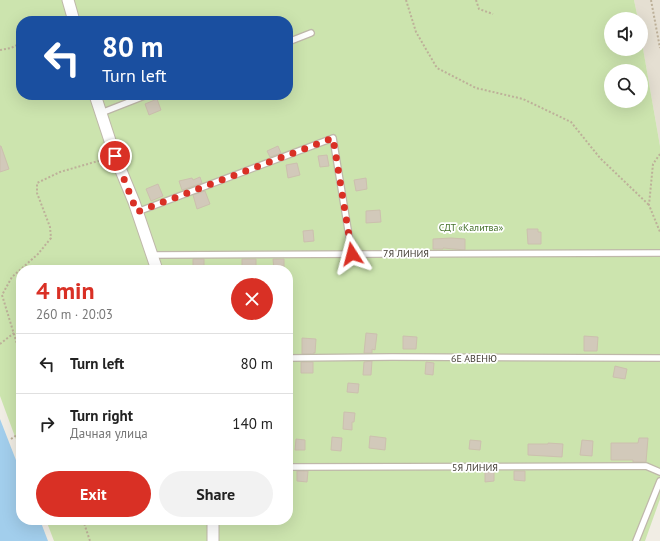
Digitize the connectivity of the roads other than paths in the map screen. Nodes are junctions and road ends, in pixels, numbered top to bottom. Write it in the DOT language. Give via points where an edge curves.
graph roads {
  1 [pos="68,0"];
  2 [pos="73,16"];
  3 [pos="311,33"];
  4 [pos="293,40"];
  5 [pos="97,100"];
  6 [pos="134,100"];
  7 [pos="101,113"];
  8 [pos="137,212"];
  9 [pos="660,253"];
  10 [pos="352,254"];
  11 [pos="152,255"];
  12 [pos="155,265"];
  13 [pos="293,358"];
  14 [pos="660,358"];
  15 [pos="293,467"];
  16 [pos="660,472"];
  17 [pos="660,481"];
  18 [pos="213,525"];
  19 [pos="213,541"];
  20 [pos="636,541"];
  1 -- 2 [label="street"];
  3 -- 4 [label="lane"];
  5 -- 7 [label="street"];
  6 -- 7 [label="lane"];
  7 -- 8 [label="street"];
  8 -- 10 [label="lane" via="333,138"];
  8 -- 11 [label="street"];
  9 -- 10 [label="lane, 7Я ЛИНИЯ"];
  10 -- 11 [label="lane, 7Я ЛИНИЯ"];
  11 -- 12 [label="street"];
  13 -- 14 [label="lane, 6Е АВЕНЮ"];
  15 -- 16 [label="lane, 5Я ЛИНИЯ" via="646,466"];
  17 -- 20 [label="lane"];
  18 -- 19 [label="street"];
}
